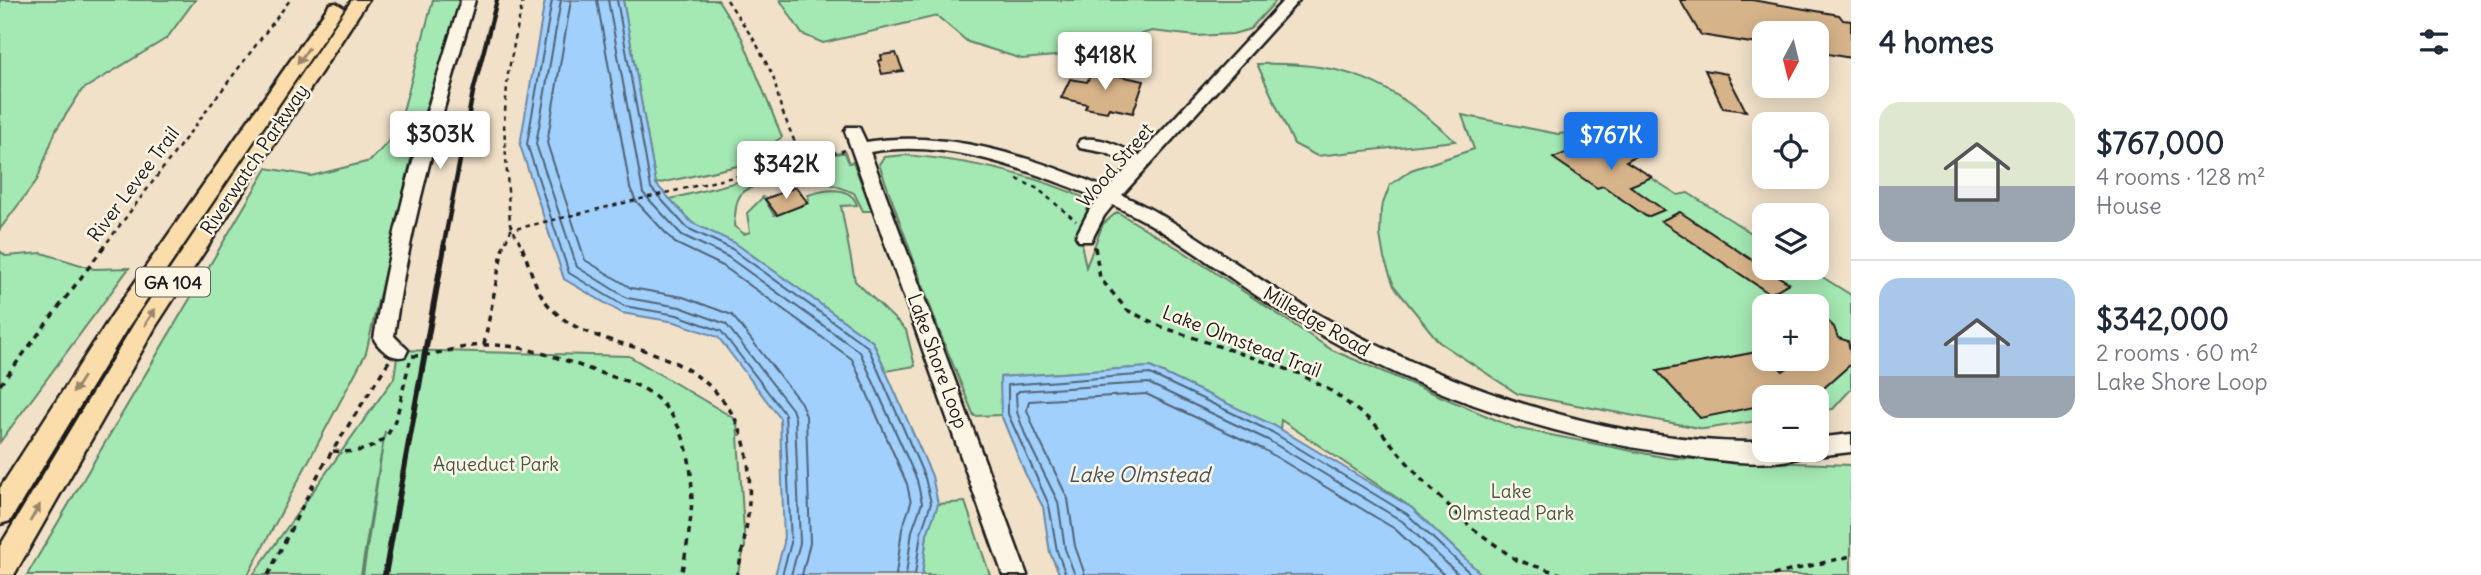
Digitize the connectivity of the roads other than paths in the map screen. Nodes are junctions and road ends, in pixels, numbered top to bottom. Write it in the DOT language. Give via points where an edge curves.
graph roads {
  1 [pos="342,0"];
  2 [pos="360,0"];
  3 [pos="468,0"];
  4 [pos="1292,0"];
  5 [pos="854,143"];
  6 [pos="1086,144"];
  7 [pos="1142,164"];
  8 [pos="1112,197"];
  9 [pos="1090,241"];
  10 [pos="405,353"];
  11 [pos="1851,443"];
  12 [pos="1829,446"];
  13 [pos="1752,450"];
  14 [pos="0,512"];
  15 [pos="0,572"];
  16 [pos="1015,575"];
  1 -- 14 [label="main road, Riverwatch Parkway / GA 104, one-way" via="118,324"];
  15 -- 2 [label="main road, Riverwatch Parkway / GA 104, one-way" via="148,320"];
  3 -- 10 [label="street" via="390,294 384,339"];
  4 -- 7 [label="street, Wood Street"];
  5 -- 8 [label="street, Milledge Road" via="905,142 961,149"];
  5 -- 16 [label="street, Lake Shore Loop"];
  6 -- 7 [label="street" via="1112,149"];
  7 -- 8 [label="street, Wood Street"];
  8 -- 9 [label="street, Wood Street" via="1096,213"];
  8 -- 13 [label="street, Milledge Road" via="1287,306 1418,376 1551,422 1621,438 1700,449"];
  11 -- 12 [label="street"];
}
